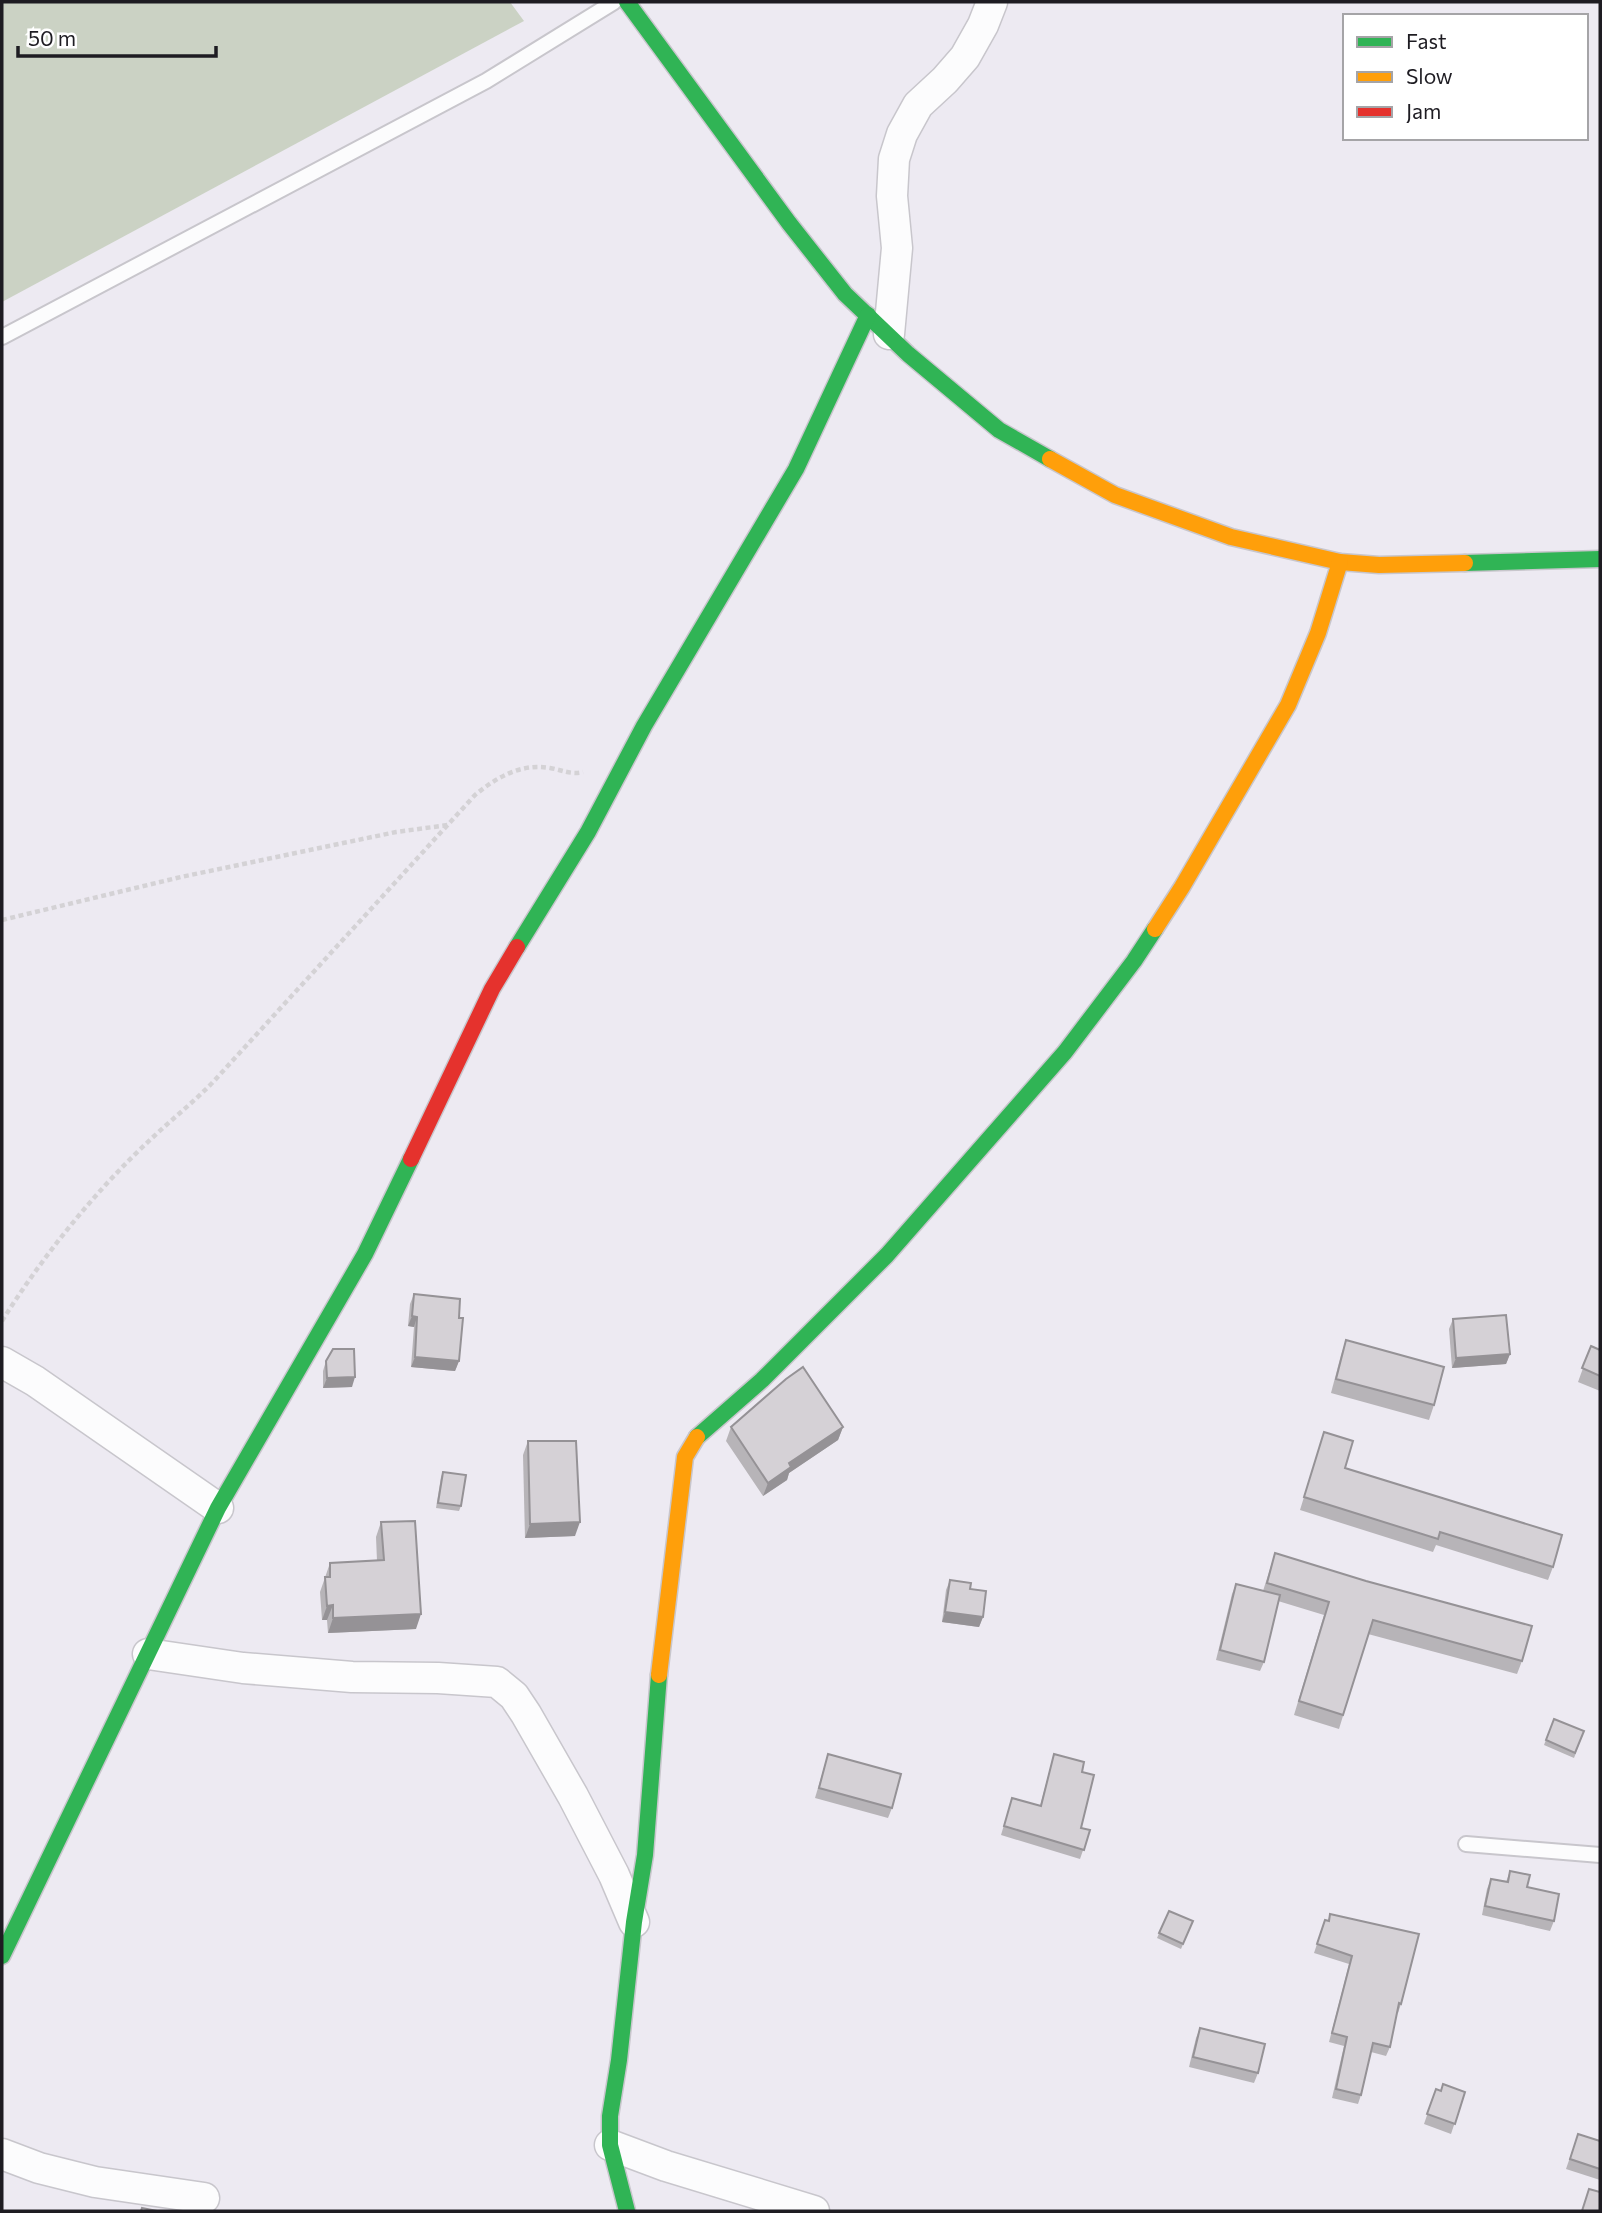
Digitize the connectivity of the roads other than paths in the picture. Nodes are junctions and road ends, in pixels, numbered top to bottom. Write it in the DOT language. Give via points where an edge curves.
graph roads {
  1 [pos="614,2"];
  2 [pos="627,2"];
  3 [pos="992,2"];
  4 [pos="878,324"];
  5 [pos="2,337"];
  6 [pos="1600,559"];
  7 [pos="1340,562"];
  8 [pos="2,1362"];
  9 [pos="218,1508"];
  10 [pos="148,1654"];
  11 [pos="1466,1844"];
  12 [pos="1600,1855"];
  13 [pos="634,1922"];
  14 [pos="2,1956"];
  15 [pos="610,2145"];
  16 [pos="2,2154"];
  17 [pos="204,2198"];
  18 [pos="626,2211"];
  19 [pos="814,2211"];
  1 -- 5 [label="lane" via="485,81"];
  2 -- 4 [label="street" via="789,223 845,294"];
  3 -- 4 [label="street" via="965,57 918,105 902,134 894,159 892,196 897,248"];
  4 -- 7 [label="street" via="999,430 1115,495 1231,537"];
  4 -- 9 [label="street" via="644,726 588,832 492,989 365,1254"];
  6 -- 7 [label="street"];
  7 -- 13 [label="street" via="1318,633 1288,705 1134,961 1065,1052 887,1255 762,1380 696,1438 685,1457 660,1668 645,1855"];
  8 -- 9 [label="street"];
  9 -- 10 [label="street"];
  10 -- 13 [label="street" via="352,1677 497,1682 514,1696 566,1784"];
  10 -- 14 [label="street"];
  11 -- 12 [label="lane"];
  13 -- 15 [label="street"];
  15 -- 18 [label="street"];
  15 -- 19 [label="street"];
  16 -- 17 [label="street" via="95,2182"];
}
